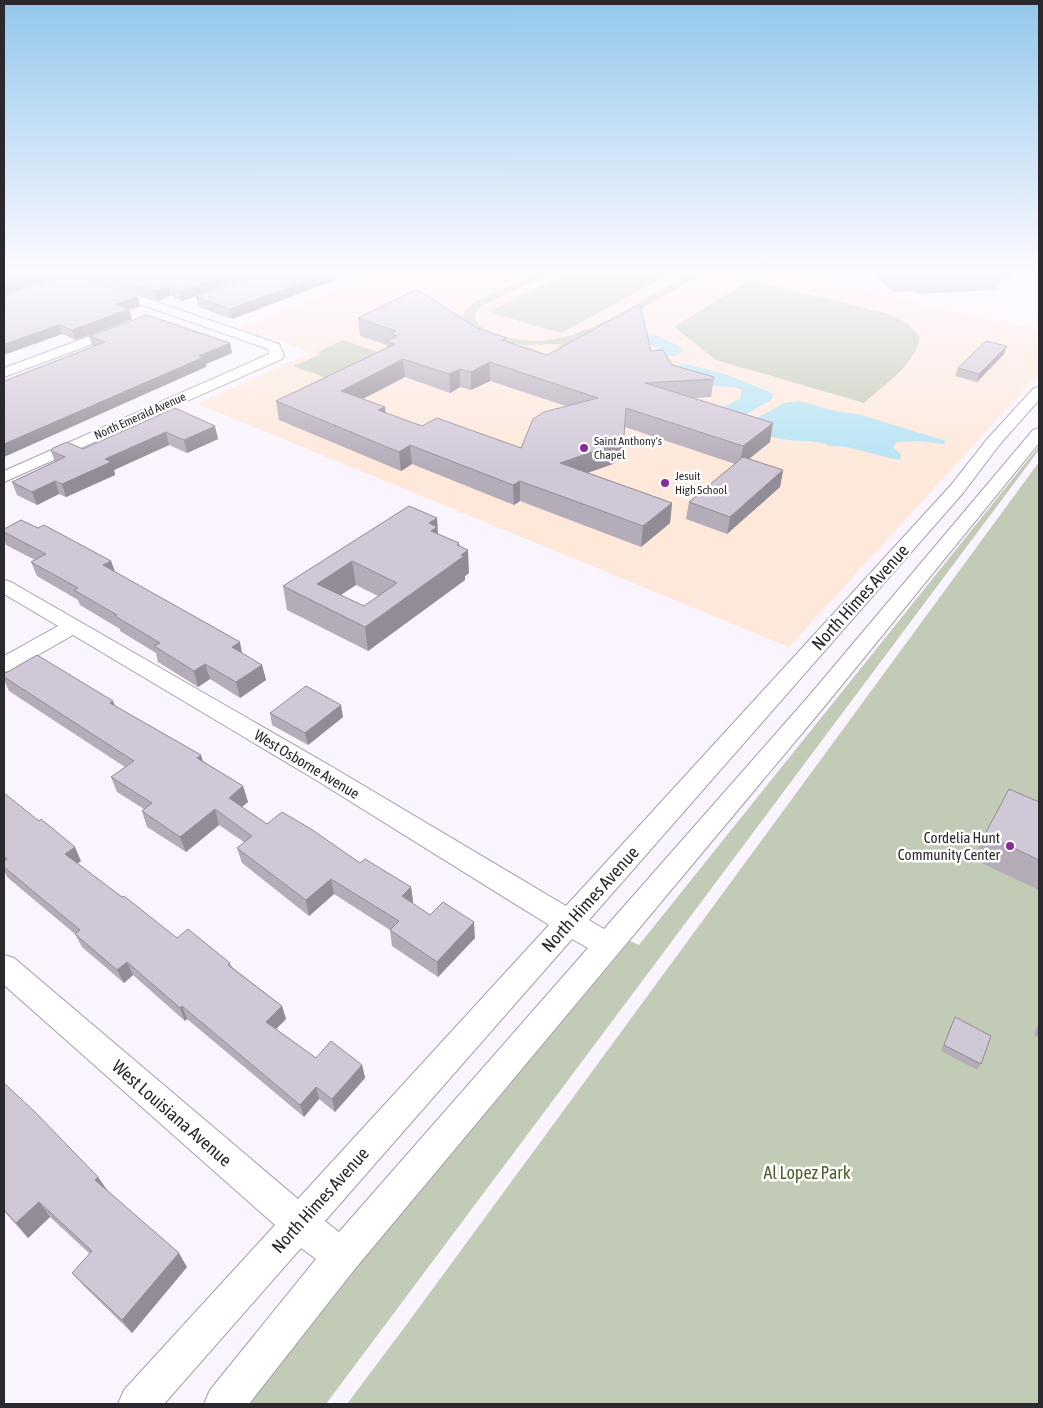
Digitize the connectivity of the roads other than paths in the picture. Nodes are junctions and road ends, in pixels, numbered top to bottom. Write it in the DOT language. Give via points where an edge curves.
graph roads {
  1 [pos="96,338"];
  2 [pos="247,338"];
  3 [pos="4,372"];
  4 [pos="1039,392"];
  5 [pos="994,441"];
  6 [pos="1033,441"];
  7 [pos="4,476"];
  8 [pos="4,586"];
  9 [pos="72,627"];
  10 [pos="4,665"];
  11 [pos="570,923"];
  12 [pos="608,946"];
  13 [pos="4,967"];
  14 [pos="299,1223"];
  15 [pos="341,1256"];
  16 [pos="138,1404"];
  17 [pos="224,1404"];
  1 -- 3 [label="street"];
  2 -- 7 [label="street, North Emerald Avenue" via="274,347 277,356"];
  4 -- 5 [label="street, North Himes Avenue"];
  5 -- 6 [label="street"];
  5 -- 11 [label="street, North Himes Avenue" via="957,489"];
  6 -- 12 [label="street, North Himes Avenue"];
  8 -- 9 [label="street, West Osborne Avenue"];
  9 -- 10 [label="street"];
  9 -- 11 [label="street, West Osborne Avenue" via="325,774"];
  11 -- 12 [label="street, West Osborne Avenue"];
  11 -- 14 [label="street, North Himes Avenue"];
  12 -- 15 [label="street, North Himes Avenue"];
  13 -- 14 [label="street, West Louisiana Avenue"];
  14 -- 15 [label="street, West Louisiana Avenue"];
  14 -- 16 [label="street, North Himes Avenue"];
  15 -- 17 [label="street, North Himes Avenue"];
}
